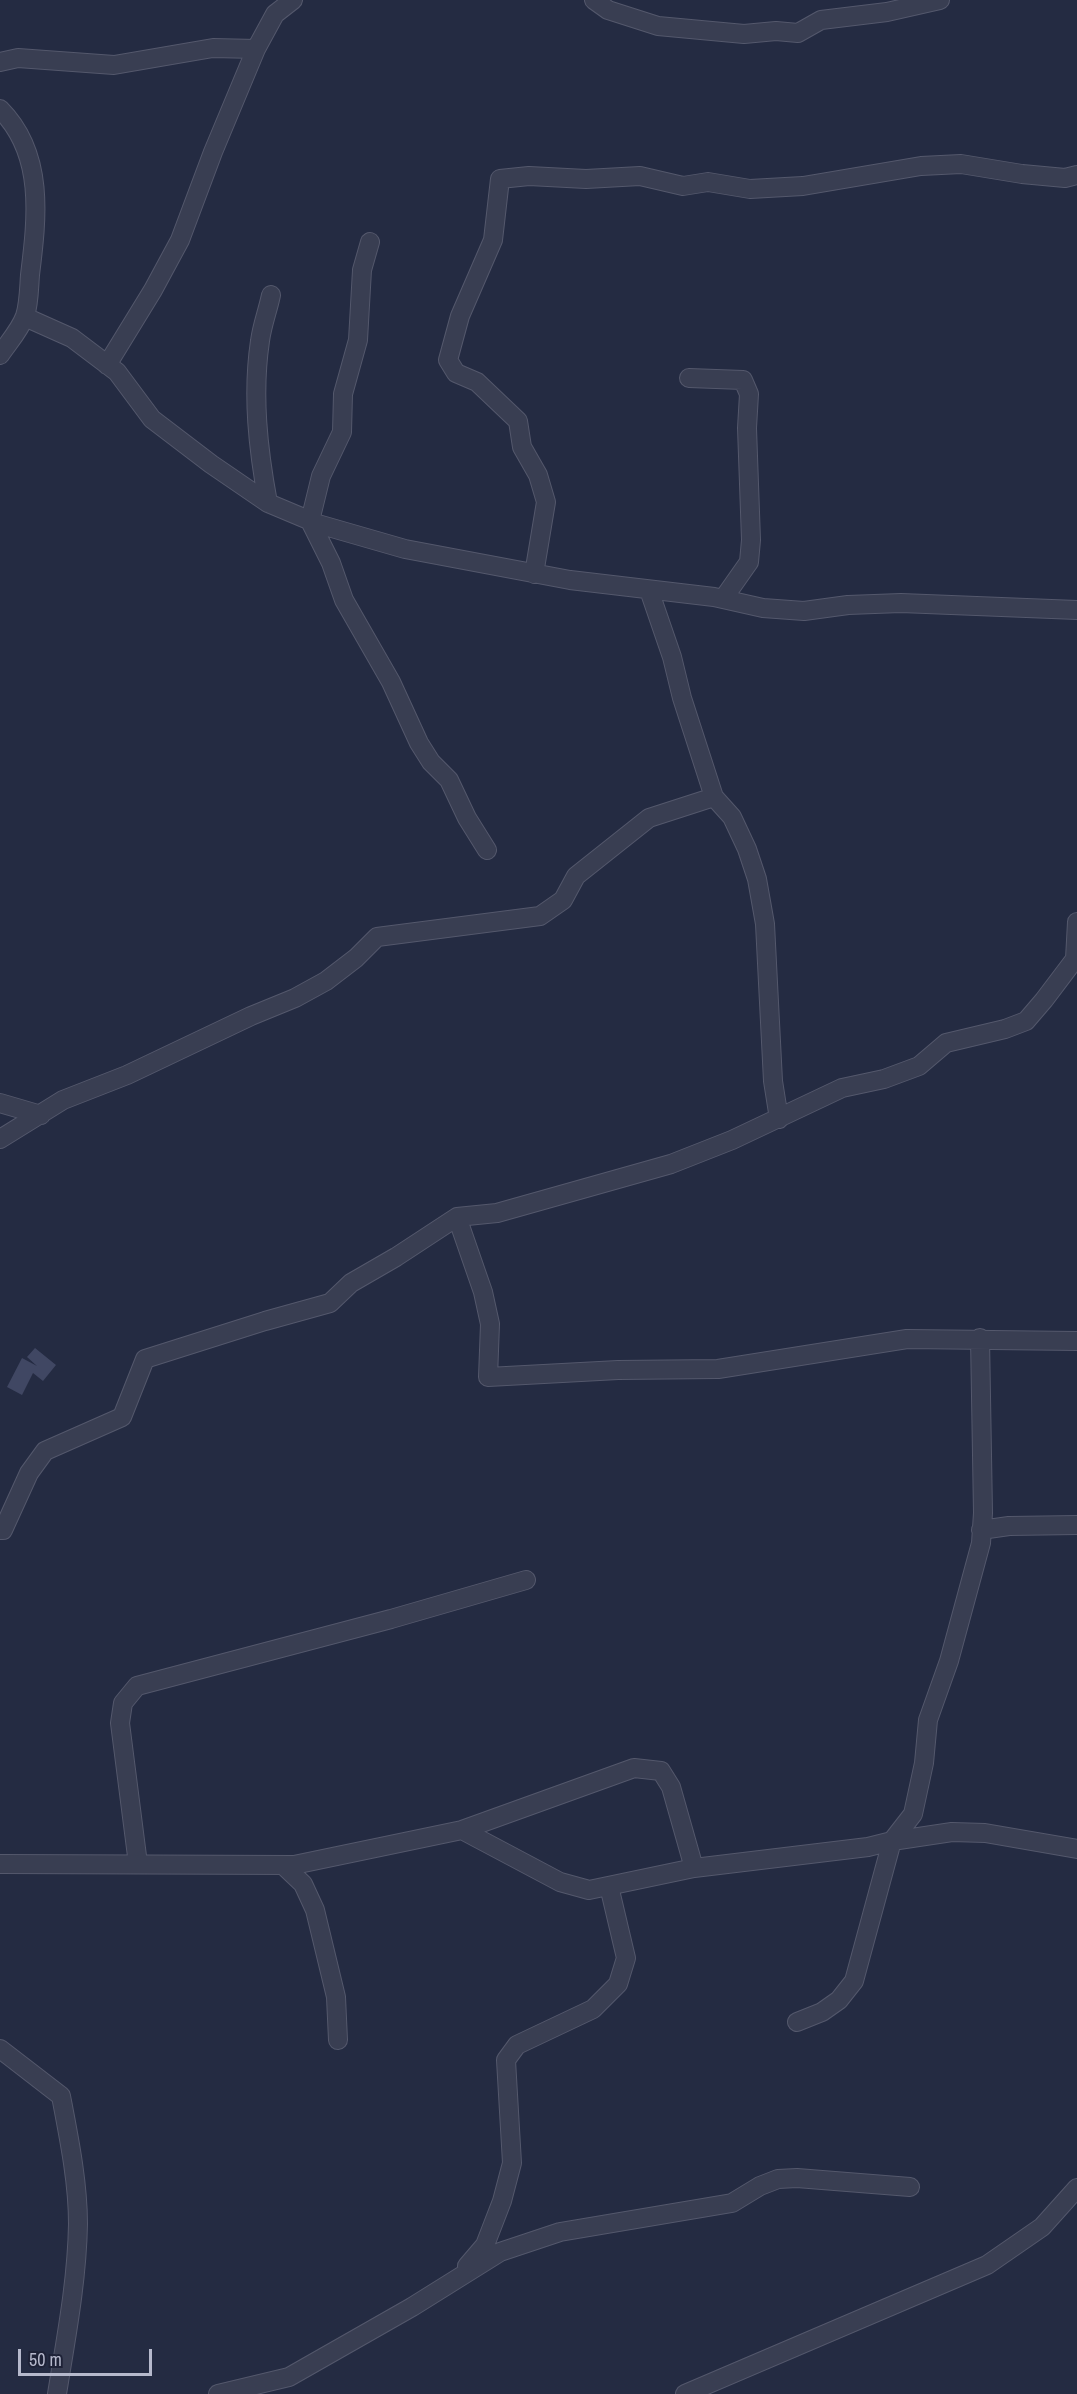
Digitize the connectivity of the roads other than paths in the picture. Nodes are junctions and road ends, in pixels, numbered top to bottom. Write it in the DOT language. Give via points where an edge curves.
graph roads {
  1 [pos="293,0"];
  2 [pos="594,0"];
  3 [pos="940,0"];
  4 [pos="256,49"];
  5 [pos="0,62"];
  6 [pos="0,109"];
  7 [pos="1077,175"];
  8 [pos="370,242"];
  9 [pos="271,295"];
  10 [pos="25,317"];
  11 [pos="0,355"];
  12 [pos="107,365"];
  13 [pos="689,378"];
  14 [pos="268,503"];
  15 [pos="310,521"];
  16 [pos="534,574"];
  17 [pos="649,590"];
  18 [pos="723,599"];
  19 [pos="1077,610"];
  20 [pos="714,797"];
  21 [pos="487,850"];
  22 [pos="1077,922"];
  23 [pos="0,1103"];
  24 [pos="41,1115"];
  25 [pos="779,1119"];
  26 [pos="0,1140"];
  27 [pos="457,1217"];
  28 [pos="980,1338"];
  29 [pos="1077,1341"];
  30 [pos="1077,1525"];
  31 [pos="0,1530"];
  32 [pos="981,1530"];
  33 [pos="526,1580"];
  34 [pos="462,1830"];
  35 [pos="892,1841"];
  36 [pos="1077,1849"];
  37 [pos="0,1864"];
  38 [pos="138,1864"];
  39 [pos="283,1865"];
  40 [pos="694,1868"];
  41 [pos="609,1886"];
  42 [pos="797,2022"];
  43 [pos="338,2040"];
  44 [pos="0,2049"];
  45 [pos="910,2187"];
  46 [pos="1077,2188"];
  47 [pos="456,2279"];
  48 [pos="57,2394"];
  49 [pos="218,2394"];
  50 [pos="685,2394"];
  1 -- 4 [label="street" via="274,14"];
  2 -- 3 [label="street" via="608,10 658,26 744,34 798,33 820,20 887,12"];
  4 -- 5 [label="street" via="213,48 114,65 18,58"];
  4 -- 12 [label="street" via="180,240"];
  6 -- 10 [label="street" via="29,156 37,192"];
  7 -- 16 [label="street" via="1065,178 1022,174 961,164 921,166 804,186 750,189 708,182 683,186 640,176 500,179 493,240 460,315 448,360 456,373 477,382 519,421 522,447 538,475 546,502"];
  8 -- 15 [label="street" via="362,270 358,340 343,394 342,432 321,476"];
  9 -- 14 [label="street" via="260,338 257,372 257,438"];
  10 -- 11 [label="street"];
  10 -- 12 [label="street" via="72,338"];
  12 -- 14 [label="street" via="117,372 152,418"];
  13 -- 18 [label="street" via="743,380 749,394 749,562"];
  14 -- 15 [label="street"];
  15 -- 16 [label="street" via="405,549"];
  15 -- 21 [label="street" via="345,600 391,682 418,743 449,780"];
  16 -- 17 [label="street"];
  17 -- 18 [label="street"];
  17 -- 20 [label="street"];
  18 -- 19 [label="street" via="763,608 804,611 901,603"];
  20 -- 24 [label="street" via="649,818 576,876 563,900 540,916 377,938 326,981 295,998 63,1100"];
  20 -- 25 [label="street" via="732,818 757,879 765,924 773,1081"];
  22 -- 25 [label="street" via="1075,959 1026,1021 946,1043 919,1066 842,1088"];
  23 -- 24 [label="street"];
  24 -- 26 [label="street"];
  25 -- 27 [label="street" via="624,1179 497,1213"];
  27 -- 28 [label="street" via="490,1324 488,1377 718,1369 908,1339"];
  27 -- 31 [label="street" via="351,1283 330,1303 145,1359 122,1417 45,1451 29,1473"];
  28 -- 29 [label="street"];
  28 -- 32 [label="street"];
  30 -- 32 [label="street"];
  32 -- 35 [label="street" via="981,1543 952,1650 928,1720 924,1763 912,1814"];
  33 -- 38 [label="street" via="137,1686 123,1704 120,1723"];
  34 -- 39 [label="street"];
  34 -- 40 [label="street" via="634,1768 661,1771 671,1787"];
  34 -- 41 [label="street" via="560,1882 589,1890"];
  35 -- 36 [label="street" via="974,1832"];
  35 -- 40 [label="street"];
  35 -- 42 [label="street" via="854,1981 839,2000"];
  37 -- 38 [label="street"];
  38 -- 39 [label="street"];
  39 -- 43 [label="street" via="303,1884 315,1910 336,1997"];
  40 -- 41 [label="street"];
  41 -- 47 [label="street" via="626,1958 618,1984 593,2009 516,2045 506,2060 512,2163 485,2245"];
  44 -- 48 [label="street" via="61,2096 70,2144 78,2223 74,2284"];
  45 -- 47 [label="street" via="778,2179 732,2203 560,2232 500,2252"];
  46 -- 50 [label="street" via="1042,2227 987,2265"];
  47 -- 49 [label="street" via="290,2377"];
}
